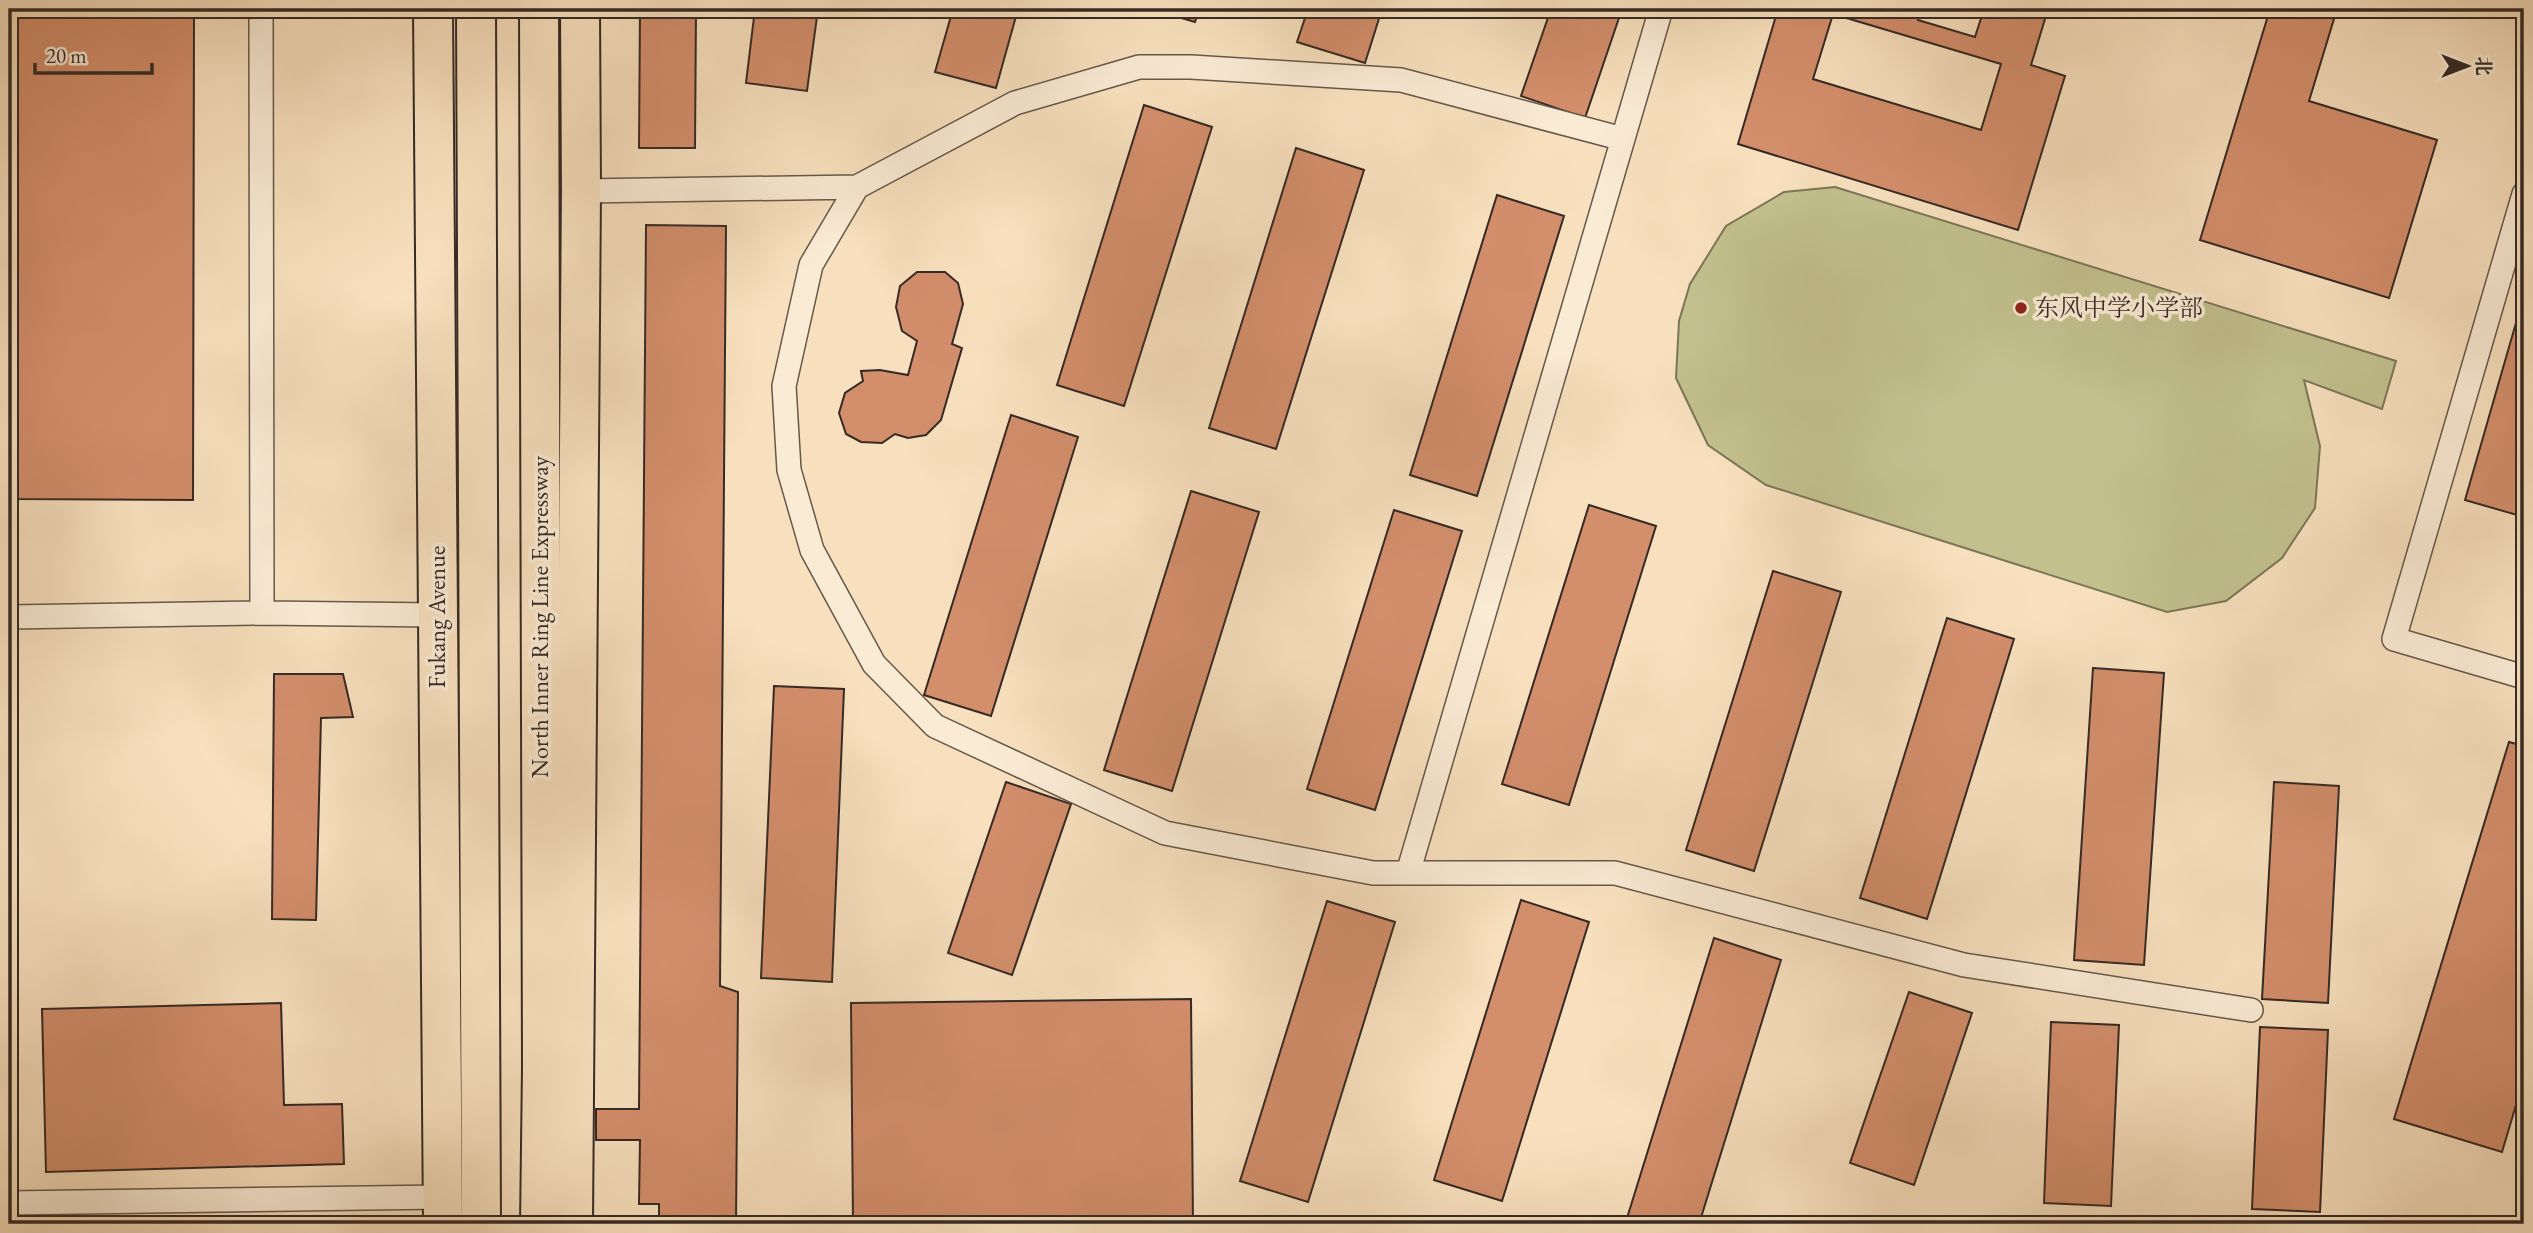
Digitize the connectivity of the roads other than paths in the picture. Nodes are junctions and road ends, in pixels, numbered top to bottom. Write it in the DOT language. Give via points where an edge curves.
graph roads {
  1 [pos="261,9"];
  2 [pos="433,9"];
  3 [pos="476,9"];
  4 [pos="539,9"];
  5 [pos="580,9"];
  6 [pos="1661,9"];
  7 [pos="1623,139"];
  8 [pos="858,187"];
  9 [pos="581,191"];
  10 [pos="2524,194"];
  11 [pos="262,613"];
  12 [pos="437,614"];
  13 [pos="9,617"];
  14 [pos="2524,677"];
  15 [pos="1408,873"];
  16 [pos="2251,1010"];
  17 [pos="9,1203"];
  18 [pos="443,1211"];
  19 [pos="481,1224"];
  20 [pos="540,1224"];
  21 [pos="573,1224"];
  1 -- 11 [label="lane"];
  2 -- 12 [label="main road, Fukang Avenue"];
  3 -- 19 [label="main road"];
  4 -- 20 [label="main road, North Inner Ring Line Expressway"];
  5 -- 9 [label="main road"];
  6 -- 7 [label="lane"];
  7 -- 8 [label="lane" via="1401,80 1139,67 1015,103"];
  7 -- 15 [label="lane"];
  8 -- 9 [label="lane"];
  8 -- 15 [label="lane" via="811,265 784,386 789,470 812,550 874,664 935,726 1165,833 1373,873"];
  9 -- 21 [label="main road"];
  10 -- 14 [label="lane" via="2394,639"];
  11 -- 12 [label="lane"];
  11 -- 13 [label="lane"];
  12 -- 18 [label="main road, Fukang Avenue"];
  15 -- 16 [label="lane" via="1615,873 1964,965"];
  17 -- 18 [label="lane"];
}
